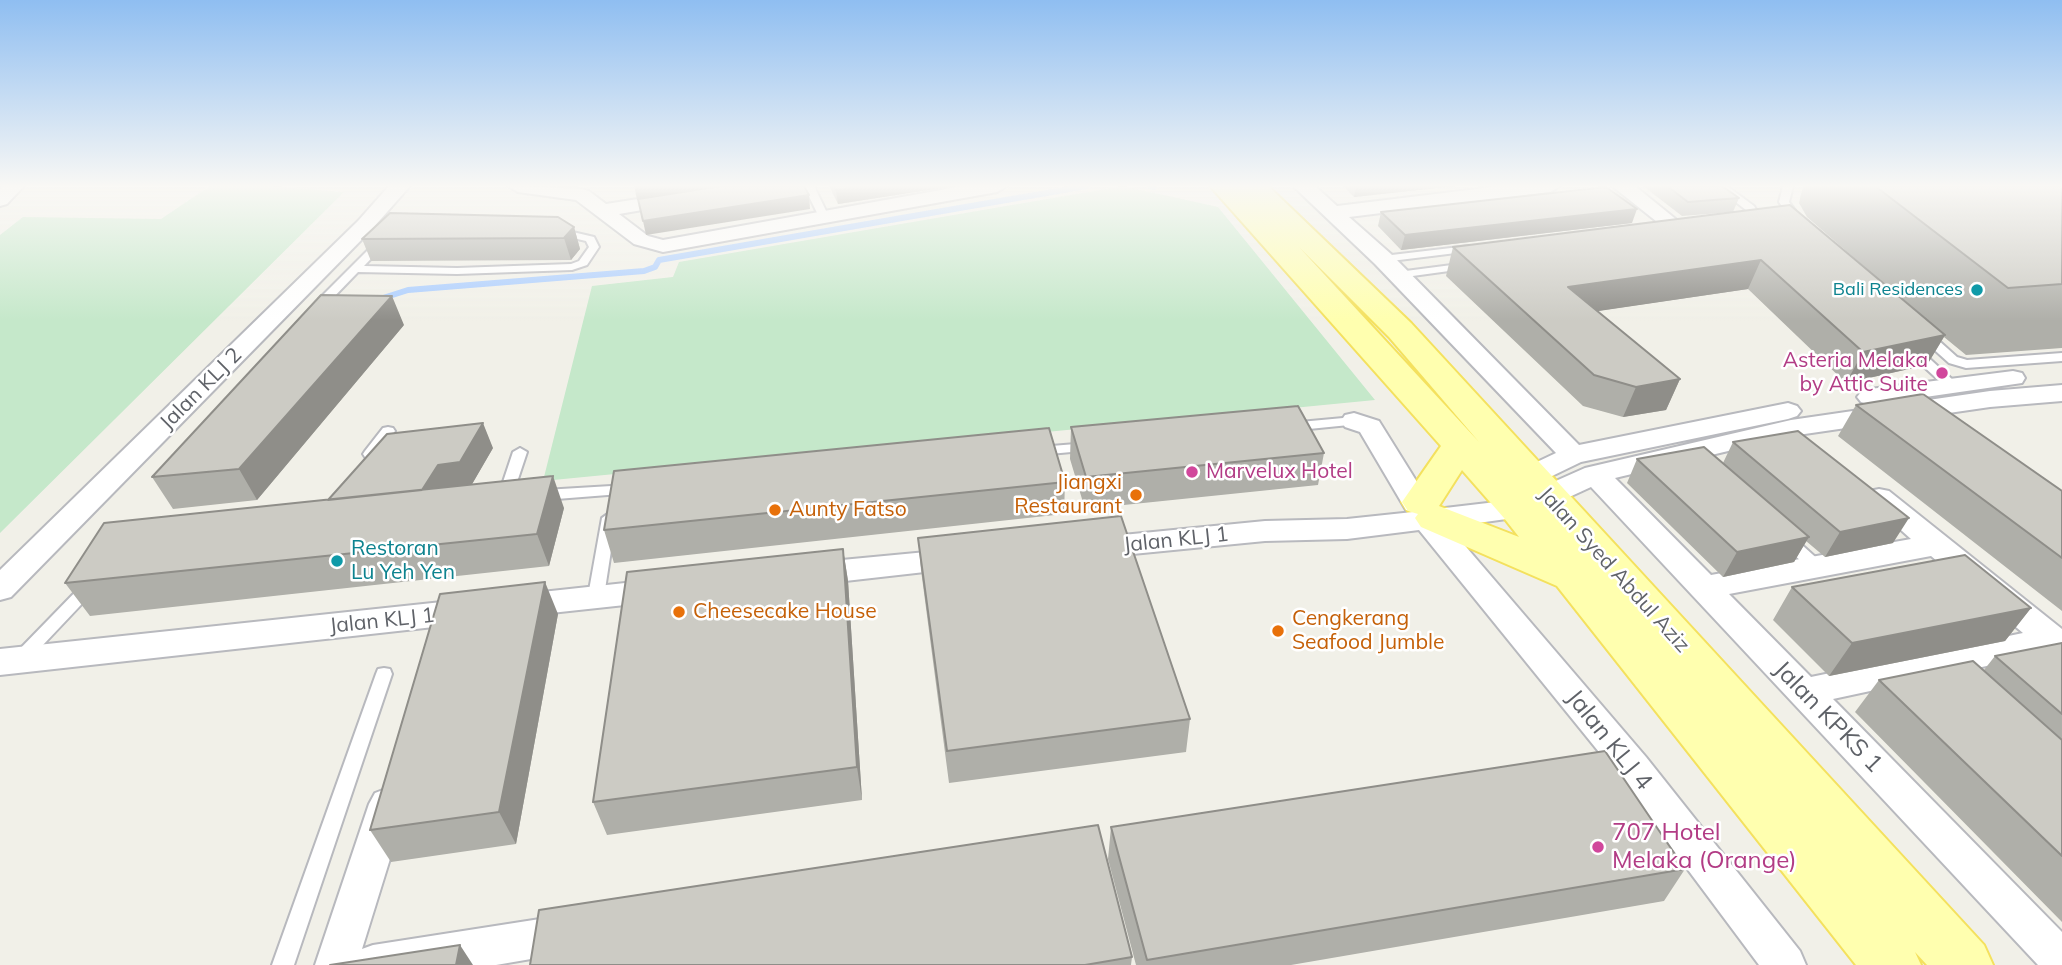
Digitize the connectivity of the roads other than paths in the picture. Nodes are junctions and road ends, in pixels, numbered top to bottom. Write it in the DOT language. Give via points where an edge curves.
graph roads {
  1 [pos="338,231"];
  2 [pos="364,231"];
  3 [pos="557,231"];
  4 [pos="629,231"];
  5 [pos="746,231"];
  6 [pos="1269,231"];
  7 [pos="1285,231"];
  8 [pos="1352,231"];
  9 [pos="391,234"];
  10 [pos="1480,248"];
  11 [pos="1480,265"];
  12 [pos="1390,267"];
  13 [pos="355,269"];
  14 [pos="327,317"];
  15 [pos="1913,325"];
  16 [pos="243,339"];
  17 [pos="1910,348"];
  18 [pos="2062,357"];
  19 [pos="2057,367"];
  20 [pos="1950,384"];
  21 [pos="2062,393"];
  22 [pos="1904,411"];
  23 [pos="1782,420"];
  24 [pos="1354,421"];
  25 [pos="1927,428"];
  26 [pos="1272,429"];
  27 [pos="388,431"];
  28 [pos="1107,445"];
  29 [pos="1460,445"];
  30 [pos="520,452"];
  31 [pos="1025,453"];
  32 [pos="1822,453"];
  33 [pos="364,462"];
  34 [pos="1584,464"];
  35 [pos="1854,478"];
  36 [pos="641,489"];
  37 [pos="614,491"];
  38 [pos="1524,492"];
  39 [pos="1425,511"];
  40 [pos="1778,532"];
  41 [pos="1937,545"];
  42 [pos="1061,551"];
  43 [pos="993,557"];
  44 [pos="0,566"];
  45 [pos="1817,566"];
  46 [pos="98,577"];
  47 [pos="787,577"];
  48 [pos="1576,578"];
  49 [pos="692,587"];
  50 [pos="1702,588"];
  51 [pos="0,589"];
  52 [pos="596,596"];
  53 [pos="450,614"];
  54 [pos="2057,643"];
  55 [pos="437,653"];
  56 [pos="9,661"];
  57 [pos="384,674"];
  58 [pos="1804,692"];
  59 [pos="1633,768"];
  60 [pos="400,770"];
  61 [pos="1540,782"];
  62 [pos="611,927"];
  63 [pos="542,952"];
  64 [pos="2062,961"];
  65 [pos="283,965"];
  66 [pos="337,965"];
  67 [pos="373,965"];
  68 [pos="1783,965"];
  69 [pos="1892,965"];
  70 [pos="1964,965"];
  1 -- 16 [label="street, Jalan KLJ 2"];
  2 -- 16 [label="street, Jalan KLJ 2"];
  3 -- 13 [label="lane" via="590,239 594,247 583,263 457,271"];
  4 -- 5 [label="street" via="640,240 663,246"];
  6 -- 29 [label="main road, Jalan Syed Abdul Aziz"];
  7 -- 38 [label="main road, Jalan Syed Abdul Aziz" via="1400,330"];
  8 -- 12 [label="street, Jalan KPKS 1"];
  9 -- 13 [label="lane"];
  10 -- 12 [label="lane"];
  11 -- 12 [label="lane"];
  12 -- 34 [label="street, Jalan KPKS 1"];
  13 -- 14 [label="lane" via="323,301"];
  15 -- 19 [label="lane" via="1959,363"];
  16 -- 44 [label="street, Jalan KLJ 2"];
  16 -- 51 [label="street, Jalan KLJ 2"];
  17 -- 20 [label="lane"];
  18 -- 19 [label="lane"];
  19 -- 20 [label="street"];
  20 -- 23 [label="street"];
  21 -- 22 [label="street"];
  22 -- 23 [label="street"];
  22 -- 25 [label="lane"];
  23 -- 32 [label="street"];
  23 -- 34 [label="street"];
  23 -- 34 [label="street" via="1695,457"];
  24 -- 26 [label="lane"];
  24 -- 39 [label="street, Jalan KLJ 4" via="1370,426"];
  27 -- 33 [label="lane"];
  28 -- 31 [label="lane"];
  29 -- 38 [label="main road, Jalan Syed Abdul Aziz"];
  29 -- 39 [label="main road"];
  30 -- 37 [label="lane" via="512,497"];
  34 -- 38 [label="street, Jalan KLJ 1"];
  34 -- 50 [label="street, Jalan KPKS 1"];
  35 -- 41 [label="street"];
  36 -- 37 [label="lane"];
  37 -- 52 [label="lane"];
  38 -- 39 [label="street, Jalan KLJ 1"];
  38 -- 48 [label="main road, Jalan Syed Abdul Aziz"];
  38 -- 70 [label="main road, Jalan Syed Abdul Aziz"];
  39 -- 42 [label="street, Jalan KLJ 1" via="1347,529 1265,531"];
  39 -- 48 [label="main road"];
  39 -- 59 [label="street, Jalan KLJ 4"];
  40 -- 45 [label="lane"];
  41 -- 45 [label="street"];
  41 -- 54 [label="street"];
  43 -- 47 [label="street"];
  45 -- 50 [label="street"];
  46 -- 56 [label="lane"];
  48 -- 69 [label="main road, Jalan Syed Abdul Aziz"];
  49 -- 52 [label="street, Jalan KLJ 1"];
  50 -- 58 [label="street, Jalan KPKS 1"];
  52 -- 53 [label="street, Jalan KLJ 1"];
  53 -- 55 [label="street"];
  53 -- 56 [label="street, Jalan KLJ 1"];
  54 -- 58 [label="street" via="1934,675"];
  57 -- 65 [label="lane"];
  58 -- 64 [label="street, Jalan KPKS 1"];
  59 -- 61 [label="street"];
  59 -- 68 [label="street, Jalan KLJ 4"];
  60 -- 66 [label="street"];
  62 -- 63 [label="street"];
  63 -- 67 [label="street"];
}
